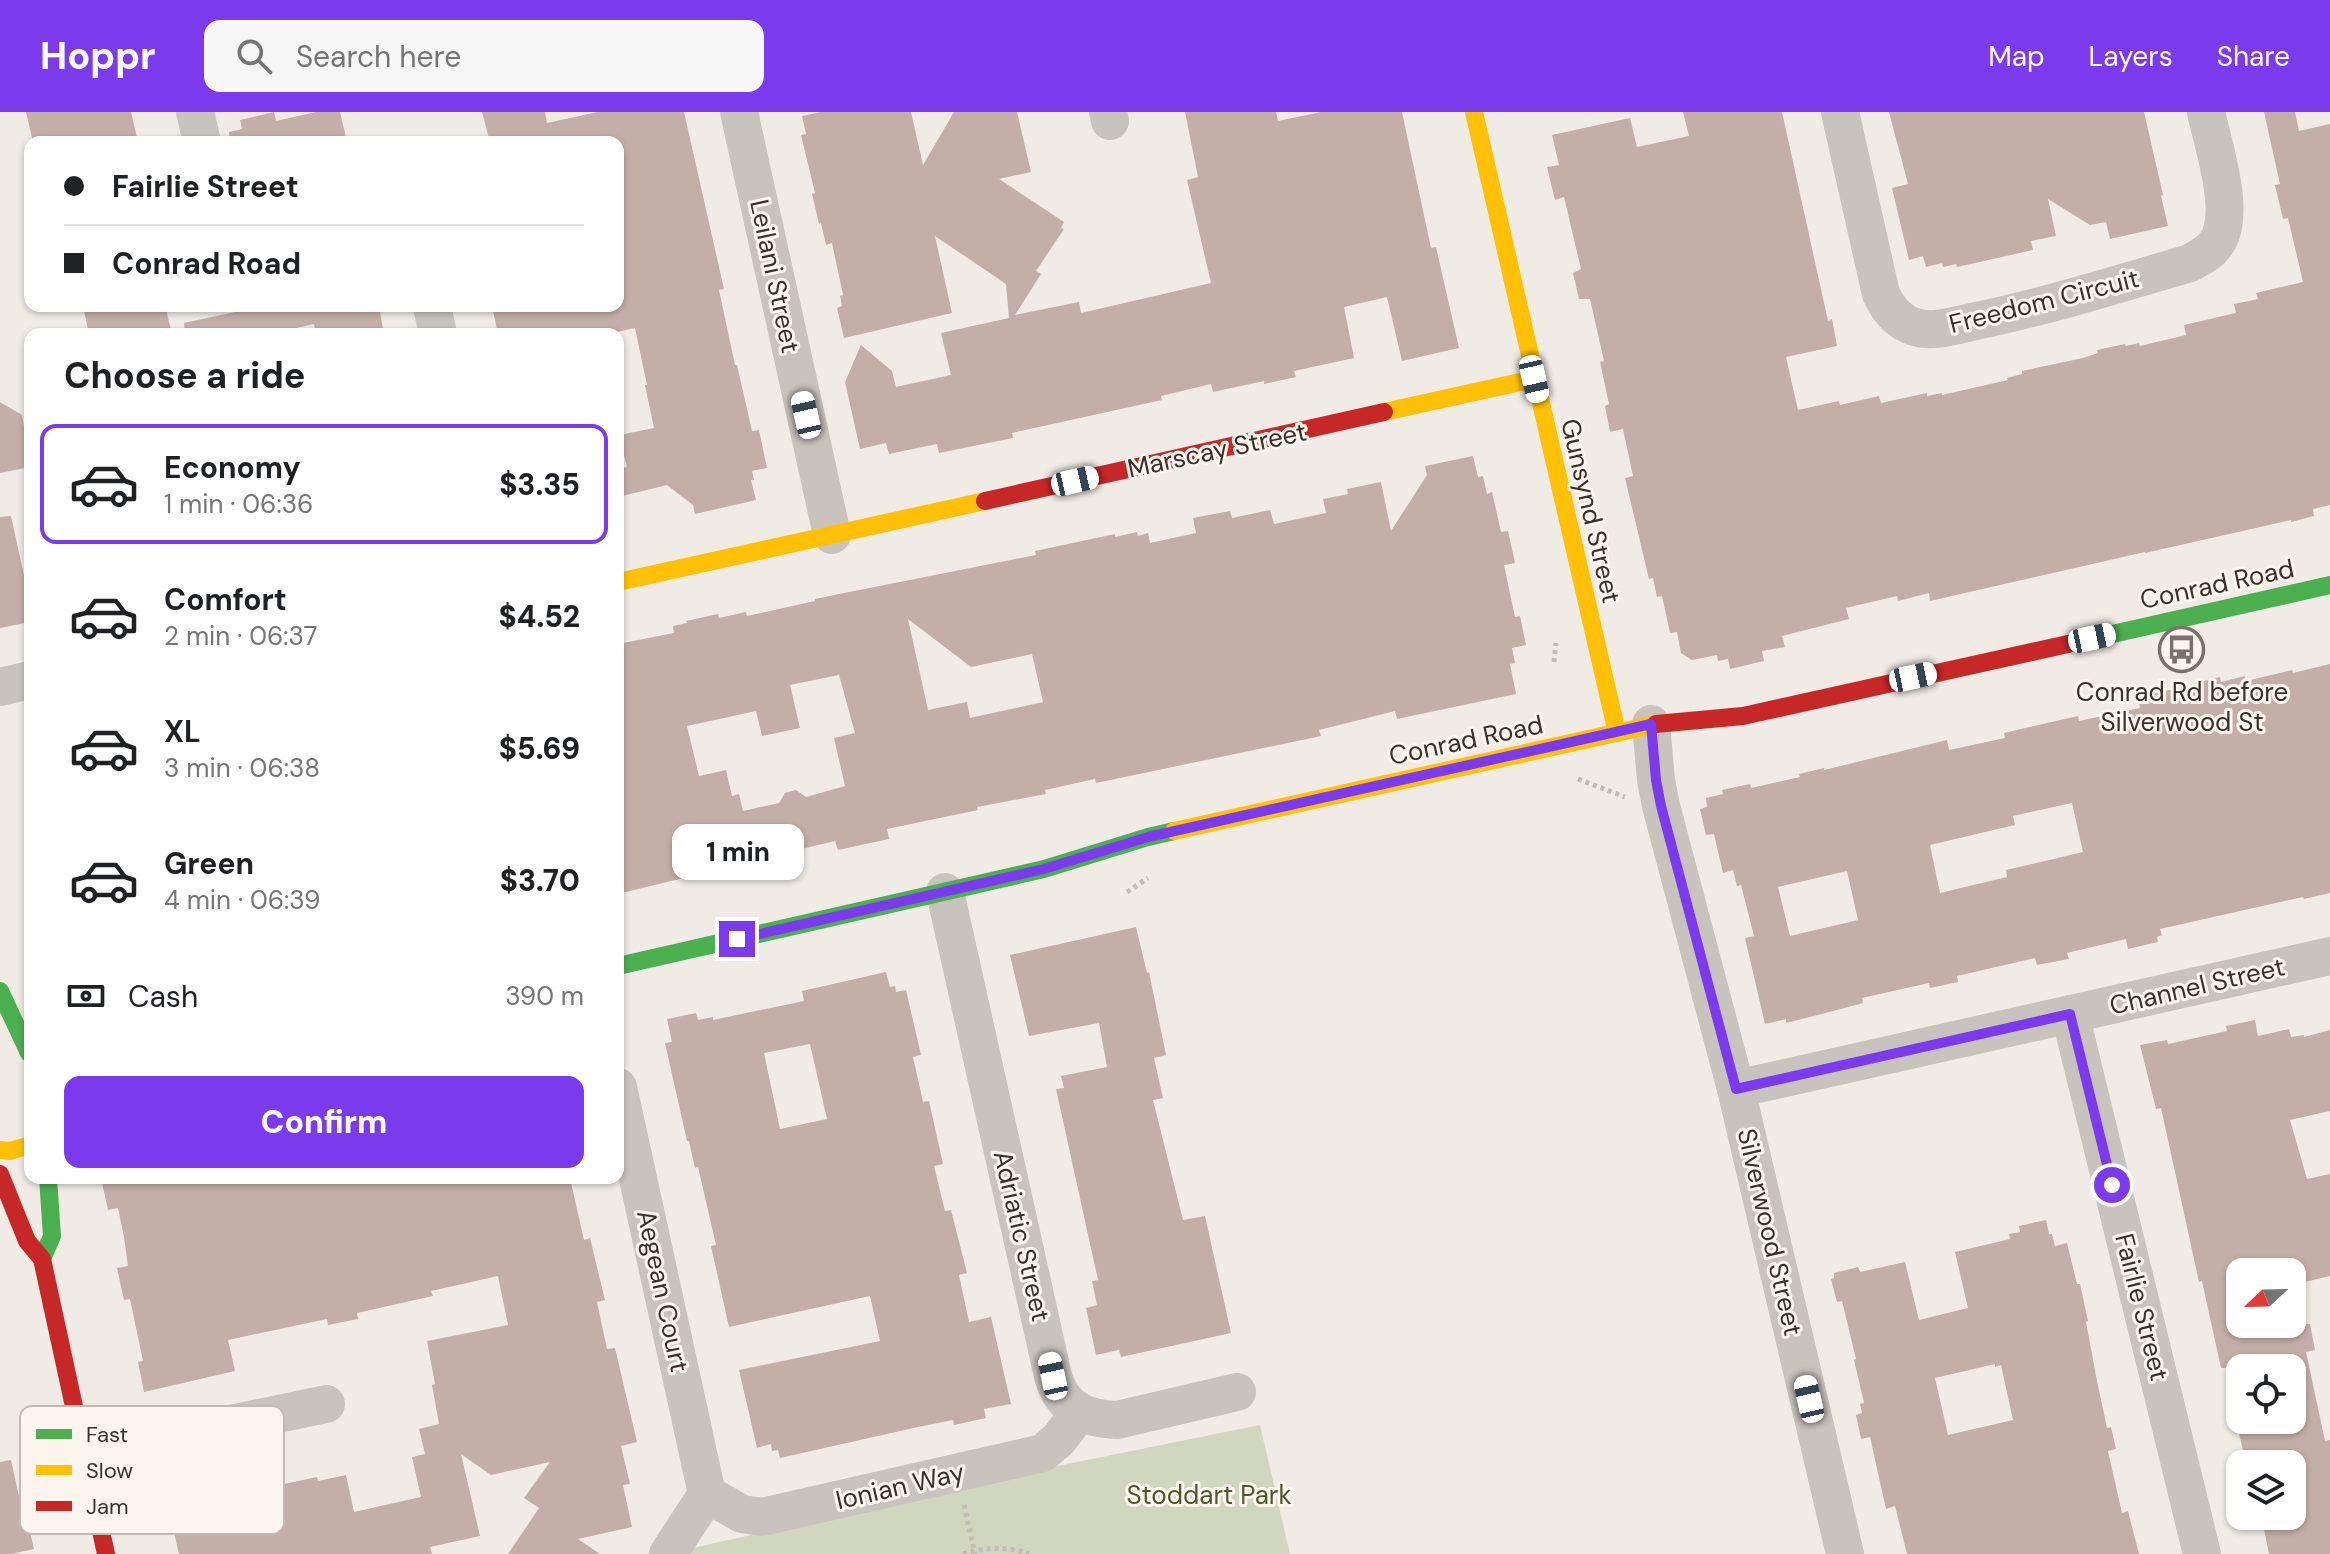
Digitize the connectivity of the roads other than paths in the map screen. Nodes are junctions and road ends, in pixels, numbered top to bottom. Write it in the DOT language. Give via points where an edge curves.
graph roads {
  1 [pos="195,112"];
  2 [pos="739,112"];
  3 [pos="1474,112"];
  4 [pos="1840,112"];
  5 [pos="2206,112"];
  6 [pos="201,136"];
  7 [pos="1534,379"];
  8 [pos="832,535"];
  9 [pos="624,581"];
  10 [pos="2330,585"];
  11 [pos="24,681"];
  12 [pos="0,687"];
  13 [pos="1634,729"];
  14 [pos="945,892"];
  15 [pos="2330,956"];
  16 [pos="624,965"];
  17 [pos="0,991"];
  18 [pos="2070,1014"];
  19 [pos="24,1043"];
  20 [pos="2,1049"];
  21 [pos="24,1053"];
  22 [pos="1736,1089"];
  23 [pos="624,1114"];
  24 [pos="24,1147"];
  25 [pos="0,1150"];
  26 [pos="0,1174"];
  27 [pos="48,1184"];
  28 [pos="42,1259"];
  29 [pos="1237,1392"];
  30 [pos="326,1404"];
  31 [pos="74,1406"];
  32 [pos="284,1413"];
  33 [pos="1079,1413"];
  34 [pos="707,1494"];
  35 [pos="102,1534"];
  36 [pos="106,1554"];
  37 [pos="668,1554"];
  38 [pos="1845,1554"];
  39 [pos="2202,1554"];
  1 -- 6 [label="street"];
  2 -- 8 [label="street, Leilani Street"];
  3 -- 7 [label="street, Gunsynd Street"];
  4 -- 5 [label="street, Freedom Circuit" via="1881,294 1897,318 1923,329 2041,307 2190,263 2209,251 2227,214"];
  7 -- 8 [label="street, Marscay Street"];
  7 -- 13 [label="street, Gunsynd Street"];
  8 -- 9 [label="street, Marscay Street"];
  10 -- 13 [label="street, Conrad Road" via="1743,716"];
  11 -- 12 [label="street"];
  13 -- 14 [label="street, Conrad Road" via="1148,837"];
  13 -- 22 [label="street, Silverwood Street" via="1656,780"];
  14 -- 16 [label="street, Conrad Road"];
  14 -- 33 [label="street, Adriatic Street" via="1053,1376 1061,1395"];
  15 -- 18 [label="street, Channel Street"];
  17 -- 19 [label="street"];
  18 -- 22 [label="street, Channel Street"];
  18 -- 39 [label="street, Fairlie Street"];
  20 -- 21 [label="street"];
  22 -- 38 [label="street, Silverwood Street"];
  23 -- 34 [label="street, Aegean Court"];
  24 -- 25 [label="street"];
  26 -- 28 [label="street" via="27,1241"];
  27 -- 28 [label="street" via="52,1236"];
  28 -- 31 [label="street"];
  29 -- 33 [label="street" via="1117,1420"];
  30 -- 32 [label="street"];
  33 -- 34 [label="street, Ionian Way" via="1043,1453 762,1517 742,1514"];
  34 -- 37 [label="street"];
  35 -- 36 [label="street"];
}
